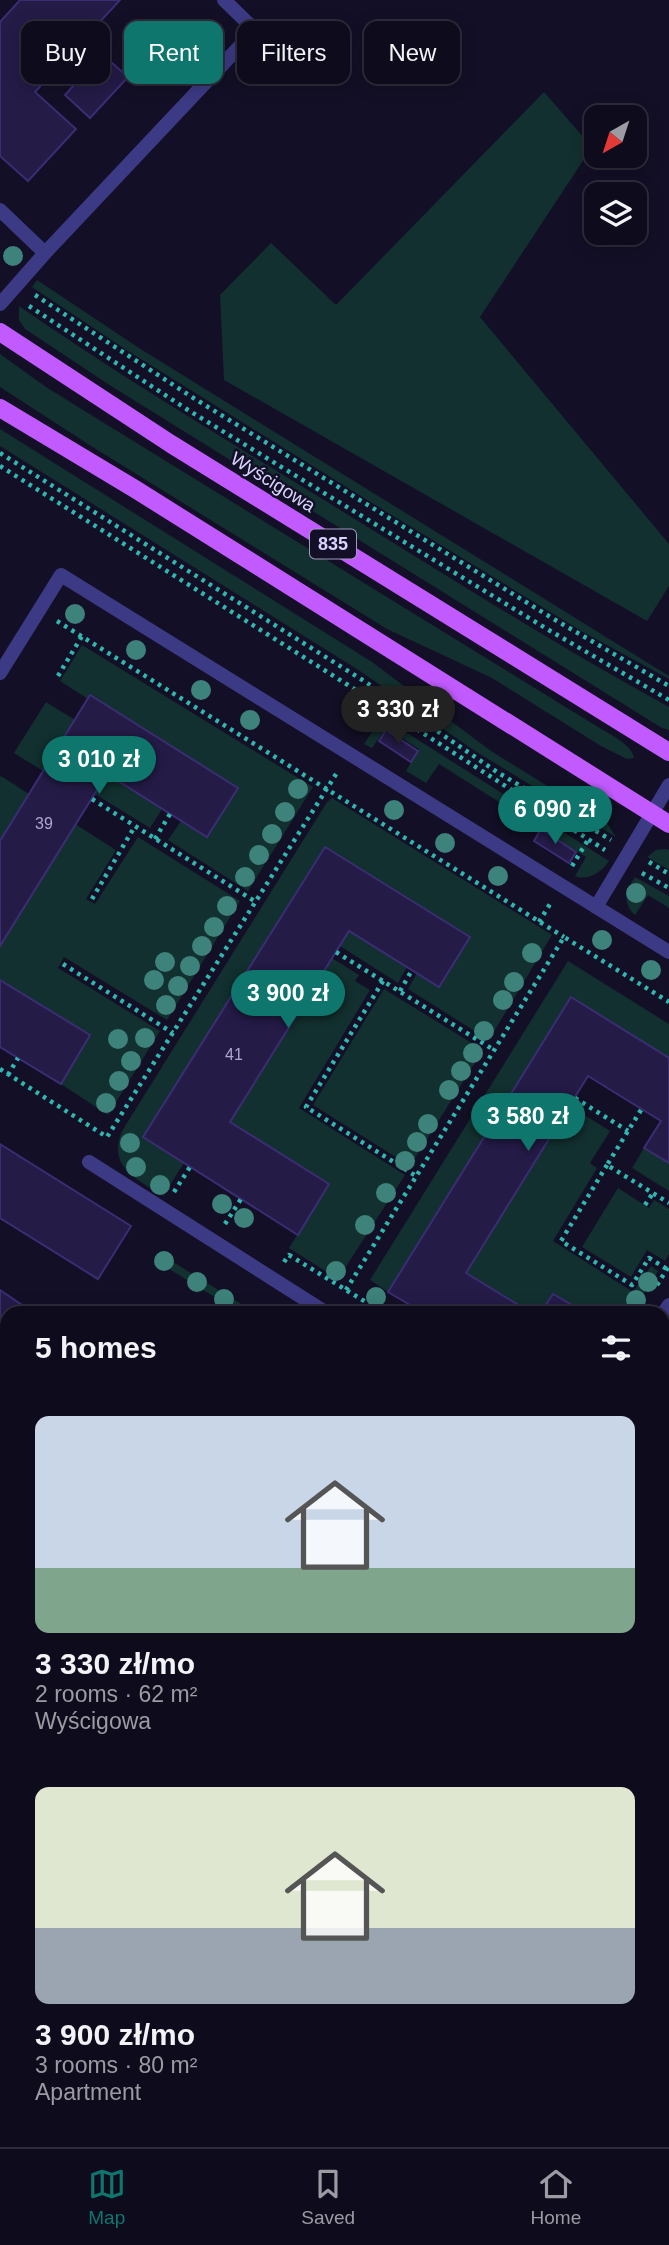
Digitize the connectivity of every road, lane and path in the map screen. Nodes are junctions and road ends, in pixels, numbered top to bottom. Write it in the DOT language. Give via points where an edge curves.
graph roads {
  1 [pos="228,1"];
  2 [pos="0,210"];
  3 [pos="45,253"];
  4 [pos="14,288"];
  5 [pos="0,304"];
  6 [pos="0,332"];
  7 [pos="0,408"];
  8 [pos="0,453"];
  9 [pos="0,466"];
  10 [pos="39,610"];
  11 [pos="82,636"];
  12 [pos="0,673"];
  13 [pos="58,676"];
  14 [pos="669,686"];
  15 [pos="669,700"];
  16 [pos="669,752"];
  17 [pos="350,753"];
  18 [pos="669,785"];
  19 [pos="327,789"];
  20 [pos="92,799"];
  21 [pos="652,813"];
  22 [pos="170,814"];
  23 [pos="669,824"];
  24 [pos="135,826"];
  25 [pos="155,839"];
  26 [pos="626,856"];
  27 [pos="669,888"];
  28 [pos="92,899"];
  29 [pos="256,902"];
  30 [pos="596,907"];
  31 [pos="564,937"];
  32 [pos="336,952"];
  33 [pos="669,952"];
  34 [pos="63,964"];
  35 [pos="412,971"];
  36 [pos="383,981"];
  37 [pos="400,991"];
  38 [pos="669,1002"];
  39 [pos="173,1033"];
  40 [pos="494,1050"];
  41 [pos="18,1058"];
  42 [pos="0,1069"];
  43 [pos="8,1075"];
  44 [pos="575,1098"];
  45 [pos="641,1110"];
  46 [pos="628,1131"];
  47 [pos="89,1162"];
  48 [pos="607,1165"];
  49 [pos="416,1176"];
  50 [pos="653,1193"];
  51 [pos="241,1199"];
  52 [pos="669,1203"];
  53 [pos="645,1205"];
  54 [pos="225,1224"];
  55 [pos="667,1269"];
  56 [pos="317,1306"];
  57 [pos="372,1306"];
  1 -- 3 [label="lane" via="255,30"];
  2 -- 3 [label="lane"];
  3 -- 4 [label="lane"];
  4 -- 5 [label="lane"];
  4 -- 14 [label="path"];
  4 -- 15 [label="path" via="200,417"];
  6 -- 16 [label="main road, Wyścigowa / 835" via="171,444"];
  7 -- 21 [label="main road"];
  8 -- 26 [label="path" via="364,681"];
  9 -- 26 [label="path" via="491,779"];
  10 -- 11 [label="path"];
  10 -- 12 [label="lane"];
  10 -- 17 [label="lane" via="61,575"];
  11 -- 13 [label="path"];
  11 -- 19 [label="path"];
  17 -- 19 [label="path"];
  17 -- 30 [label="lane"];
  18 -- 21 [label="lane"];
  19 -- 29 [label="path"];
  19 -- 31 [label="path"];
  20 -- 24 [label="path"];
  21 -- 23 [label="main road"];
  21 -- 26 [label="lane"];
  22 -- 25 [label="path"];
  24 -- 25 [label="path"];
  24 -- 28 [label="path"];
  25 -- 29 [label="path"];
  26 -- 27 [label="path"];
  26 -- 30 [label="lane"];
  29 -- 39 [label="path"];
  30 -- 33 [label="lane"];
  31 -- 38 [label="path"];
  31 -- 40 [label="path"];
  32 -- 36 [label="path"];
  34 -- 39 [label="path"];
  35 -- 37 [label="path"];
  36 -- 37 [label="path"];
  36 -- 49 [label="path" via="306,1107"];
  37 -- 40 [label="path"];
  39 -- 43 [label="path" via="107,1137"];
  40 -- 49 [label="path"];
  41 -- 43 [label="path"];
  42 -- 43 [label="path"];
  44 -- 46 [label="path"];
  45 -- 46 [label="path"];
  46 -- 48 [label="path"];
  47 -- 56 [label="lane"];
  48 -- 50 [label="path"];
  48 -- 55 [label="path" via="562,1241 632,1285 649,1258"];
  49 -- 57 [label="path" via="346,1290"];
  50 -- 52 [label="path"];
  50 -- 53 [label="path"];
  51 -- 54 [label="path"];
}
